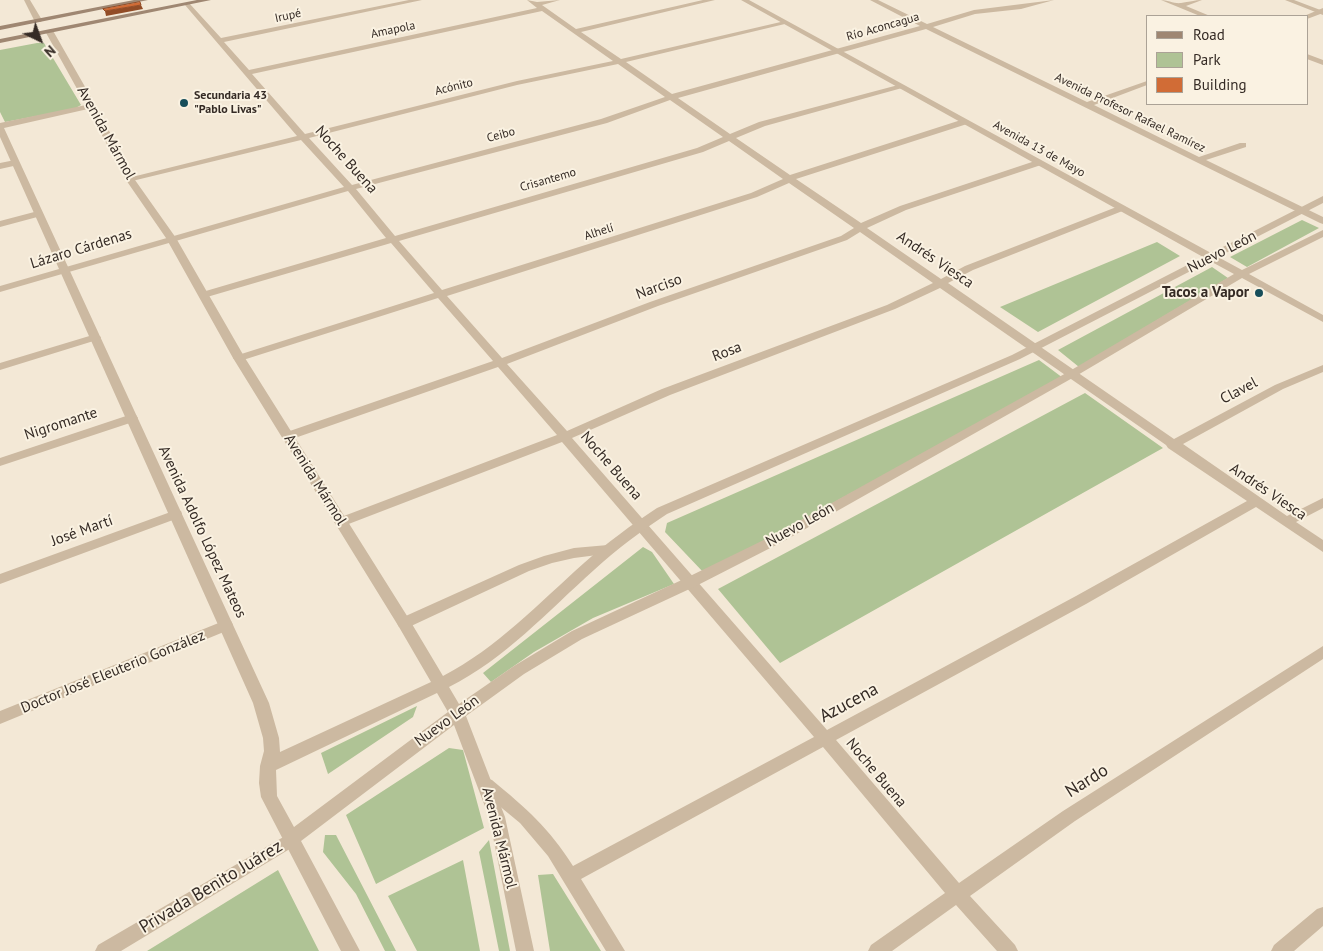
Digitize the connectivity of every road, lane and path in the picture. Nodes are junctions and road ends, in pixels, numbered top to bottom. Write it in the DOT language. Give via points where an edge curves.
graph roads {
  1 [pos="26,0"];
  2 [pos="145,0"];
  3 [pos="208,0"];
  4 [pos="419,0"];
  5 [pos="557,0"];
  6 [pos="712,0"];
  7 [pos="744,0"];
  8 [pos="873,0"];
  9 [pos="1051,0"];
  10 [pos="1164,0"];
  11 [pos="1198,0"];
  12 [pos="1288,0"];
  13 [pos="1307,0"];
  14 [pos="187,4"];
  15 [pos="991,4"];
  16 [pos="536,5"];
  17 [pos="1179,6"];
  18 [pos="999,8"];
  19 [pos="1322,10"];
  20 [pos="1203,15"];
  21 [pos="1308,17"];
  22 [pos="38,20"];
  23 [pos="784,23"];
  24 [pos="927,26"];
  25 [pos="0,28"];
  26 [pos="50,31"];
  27 [pos="575,31"];
  28 [pos="0,41"];
  29 [pos="219,41"];
  30 [pos="837,52"];
  31 [pos="1308,56"];
  32 [pos="618,61"];
  33 [pos="1323,62"];
  34 [pos="247,73"];
  35 [pos="1146,83"];
  36 [pos="898,86"];
  37 [pos="672,97"];
  38 [pos="1087,105"];
  39 [pos="92,106"];
  40 [pos="964,122"];
  41 [pos="0,127"];
  42 [pos="302,136"];
  43 [pos="730,137"];
  44 [pos="1243,145"];
  45 [pos="1199,160"];
  46 [pos="15,163"];
  47 [pos="1038,163"];
  48 [pos="0,166"];
  49 [pos="790,179"];
  50 [pos="131,180"];
  51 [pos="350,188"];
  52 [pos="1323,199"];
  53 [pos="1122,208"];
  54 [pos="1301,211"];
  55 [pos="38,214"];
  56 [pos="1323,221"];
  57 [pos="0,224"];
  58 [pos="861,228"];
  59 [pos="1323,233"];
  60 [pos="171,238"];
  61 [pos="392,239"];
  62 [pos="1212,257"];
  63 [pos="65,271"];
  64 [pos="1242,274"];
  65 [pos="942,282"];
  66 [pos="0,289"];
  67 [pos="442,295"];
  68 [pos="203,296"];
  69 [pos="1323,319"];
  70 [pos="96,337"];
  71 [pos="1034,348"];
  72 [pos="239,358"];
  73 [pos="499,363"];
  74 [pos="0,367"];
  75 [pos="1323,368"];
  76 [pos="1072,374"];
  77 [pos="132,418"];
  78 [pos="288,436"];
  79 [pos="564,438"];
  80 [pos="1172,444"];
  81 [pos="0,462"];
  82 [pos="1256,502"];
  83 [pos="1323,502"];
  84 [pos="176,514"];
  85 [pos="341,522"];
  86 [pos="1285,522"];
  87 [pos="640,524"];
  88 [pos="1323,547"];
  89 [pos="608,550"];
  90 [pos="0,579"];
  91 [pos="691,582"];
  92 [pos="404,624"];
  93 [pos="226,625"];
  94 [pos="1323,652"];
  95 [pos="441,685"];
  96 [pos="457,714"];
  97 [pos="0,718"];
  98 [pos="826,738"];
  99 [pos="268,766"];
  100 [pos="486,785"];
  101 [pos="292,839"];
  102 [pos="571,876"];
  103 [pos="958,895"];
  104 [pos="1323,915"];
  105 [pos="104,951"];
  106 [pos="351,951"];
  107 [pos="524,951"];
  108 [pos="616,951"];
  109 [pos="877,951"];
  110 [pos="1010,951"];
  111 [pos="1280,951"];
  1 -- 22 [label="street"];
  2 -- 22 [label="main road"];
  3 -- 14 [label="main road"];
  4 -- 29 [label="street, Irupé"];
  5 -- 16 [label="street, Amapola"];
  6 -- 27 [label="street"];
  7 -- 23 [label="street, Avenida 13 de Mayo"];
  8 -- 24 [label="street, Avenida Profesor Rafael Ramírez"];
  9 -- 18 [label="street, Río Aconcagua" via="1029,6"];
  10 -- 17 [label="street"];
  11 -- 17 [label="street"];
  12 -- 19 [label="street"];
  13 -- 19 [label="street"];
  14 -- 26 [label="main road"];
  14 -- 29 [label="street, Noche Buena"];
  15 -- 18 [label="street"];
  16 -- 27 [label="street, Andrés Viesca"];
  16 -- 34 [label="street, Amapola"];
  17 -- 20 [label="street"];
  18 -- 24 [label="street, Río Aconcagua"];
  19 -- 21 [label="street"];
  22 -- 25 [label="main road"];
  23 -- 30 [label="street, Avenida 13 de Mayo"];
  23 -- 32 [label="street, Acónito"];
  24 -- 30 [label="street, Río Aconcagua"];
  24 -- 38 [label="street, Avenida Profesor Rafael Ramírez"];
  26 -- 28 [label="main road"];
  26 -- 39 [label="street, Avenida Mármol"];
  27 -- 32 [label="street, Andrés Viesca"];
  29 -- 34 [label="street, Noche Buena"];
  30 -- 36 [label="street, Avenida 13 de Mayo"];
  30 -- 37 [label="street, Ceibo"];
  31 -- 33 [label="street"];
  32 -- 37 [label="street, Andrés Viesca"];
  32 -- 42 [label="street, Acónito"];
  34 -- 42 [label="street, Noche Buena"];
  35 -- 38 [label="street"];
  36 -- 40 [label="street, Avenida 13 de Mayo"];
  36 -- 43 [label="street, Crisantemo" via="762,124"];
  37 -- 43 [label="street, Andrés Viesca"];
  37 -- 51 [label="street, Ceibo" via="638,111"];
  38 -- 45 [label="street, Avenida Profesor Rafael Ramírez"];
  39 -- 41 [label="street"];
  39 -- 50 [label="street, Avenida Mármol"];
  40 -- 47 [label="street, Avenida 13 de Mayo"];
  40 -- 49 [label="street, Alhelí"];
  41 -- 46 [label="street, Avenida Adolfo López Mateos"];
  42 -- 50 [label="street, Acónito"];
  42 -- 51 [label="street, Noche Buena"];
  43 -- 49 [label="street, Andrés Viesca"];
  43 -- 61 [label="street, Crisantemo" via="700,150"];
  44 -- 45 [label="street"];
  45 -- 54 [label="street, Avenida Profesor Rafael Ramírez"];
  46 -- 48 [label="street"];
  46 -- 55 [label="street, Avenida Adolfo López Mateos"];
  47 -- 53 [label="street, Avenida 13 de Mayo"];
  47 -- 58 [label="street, Narciso" via="903,208"];
  49 -- 58 [label="street, Andrés Viesca"];
  49 -- 67 [label="street, Alhelí" via="754,195"];
  50 -- 60 [label="street, Avenida Mármol"];
  51 -- 60 [label="street, Ceibo"];
  51 -- 61 [label="street, Noche Buena"];
  52 -- 54 [label="street, Nuevo León"];
  53 -- 62 [label="street, Avenida 13 de Mayo"];
  53 -- 65 [label="street, Rosa" via="969,268"];
  54 -- 56 [label="street, Avenida Profesor Rafael Ramírez"];
  54 -- 62 [label="street, Nuevo León"];
  55 -- 57 [label="street"];
  55 -- 63 [label="street, Avenida Adolfo López Mateos"];
  58 -- 65 [label="street, Andrés Viesca"];
  58 -- 73 [label="street, Narciso" via="844,238 654,304"];
  59 -- 64 [label="street, Nuevo León"];
  60 -- 63 [label="street, Lázaro Cárdenas"];
  60 -- 68 [label="street, Avenida Mármol"];
  61 -- 67 [label="street, Noche Buena"];
  61 -- 68 [label="street, Crisantemo"];
  62 -- 64 [label="street, Avenida 13 de Mayo"];
  62 -- 71 [label="street, Nuevo León"];
  63 -- 66 [label="street, Lázaro Cárdenas"];
  63 -- 70 [label="street, Avenida Adolfo López Mateos"];
  64 -- 69 [label="street, Avenida 13 de Mayo"];
  64 -- 76 [label="street, Nuevo León"];
  65 -- 71 [label="street, Andrés Viesca"];
  65 -- 79 [label="street, Rosa" via="915,298 666,392"];
  67 -- 72 [label="street, Alhelí"];
  67 -- 73 [label="street, Noche Buena"];
  68 -- 72 [label="street, Avenida Mármol"];
  70 -- 74 [label="street"];
  70 -- 77 [label="street, Avenida Adolfo López Mateos"];
  71 -- 76 [label="street, Andrés Viesca"];
  71 -- 87 [label="street, Nuevo León" via="693,496"];
  72 -- 78 [label="street, Avenida Mármol"];
  73 -- 78 [label="street, Narciso"];
  73 -- 79 [label="street, Noche Buena"];
  75 -- 80 [label="street, Clavel" via="1279,387"];
  76 -- 80 [label="street, Andrés Viesca"];
  76 -- 91 [label="street, Nuevo León" via="779,538"];
  77 -- 81 [label="street, Nigromante"];
  77 -- 84 [label="street, Avenida Adolfo López Mateos"];
  78 -- 85 [label="street, Avenida Mármol"];
  79 -- 85 [label="street, Rosa"];
  79 -- 87 [label="street, Noche Buena"];
  80 -- 82 [label="street, Andrés Viesca"];
  82 -- 86 [label="street, Andrés Viesca"];
  82 -- 98 [label="street, Azucena"];
  83 -- 86 [label="street"];
  84 -- 90 [label="street, José Martí"];
  84 -- 93 [label="street, Avenida Adolfo López Mateos"];
  85 -- 92 [label="street, Avenida Mármol"];
  86 -- 88 [label="street, Andrés Viesca"];
  87 -- 89 [label="street, Nuevo León"];
  87 -- 91 [label="street, Noche Buena"];
  89 -- 92 [label="street" via="574,553 524,568"];
  89 -- 95 [label="street, Nuevo León" via="489,654"];
  91 -- 96 [label="street, Nuevo León" via="577,635 519,670"];
  91 -- 98 [label="street, Noche Buena"];
  92 -- 95 [label="street, Avenida Mármol"];
  93 -- 97 [label="street, Doctor José Eleuterio González"];
  93 -- 99 [label="street, Avenida Adolfo López Mateos" via="266,720 272,751"];
  94 -- 103 [label="street, Nardo" via="1069,816"];
  95 -- 96 [label="street, Avenida Mármol"];
  95 -- 99 [label="street, Nuevo León" via="298,749"];
  96 -- 100 [label="street, Avenida Mármol"];
  96 -- 101 [label="street, Nuevo León"];
  98 -- 102 [label="street, Azucena"];
  98 -- 103 [label="street, Noche Buena"];
  99 -- 101 [label="street, Avenida Adolfo López Mateos" via="269,797"];
  100 -- 102 [label="street" via="526,818"];
  100 -- 107 [label="street, Avenida Mármol" via="502,842"];
  101 -- 105 [label="street, Privada Benito Juárez"];
  101 -- 106 [label="street, Avenida Adolfo López Mateos"];
  102 -- 108 [label="street"];
  103 -- 109 [label="street, Nardo"];
  103 -- 110 [label="street, Noche Buena"];
  104 -- 111 [label="street"];
}
